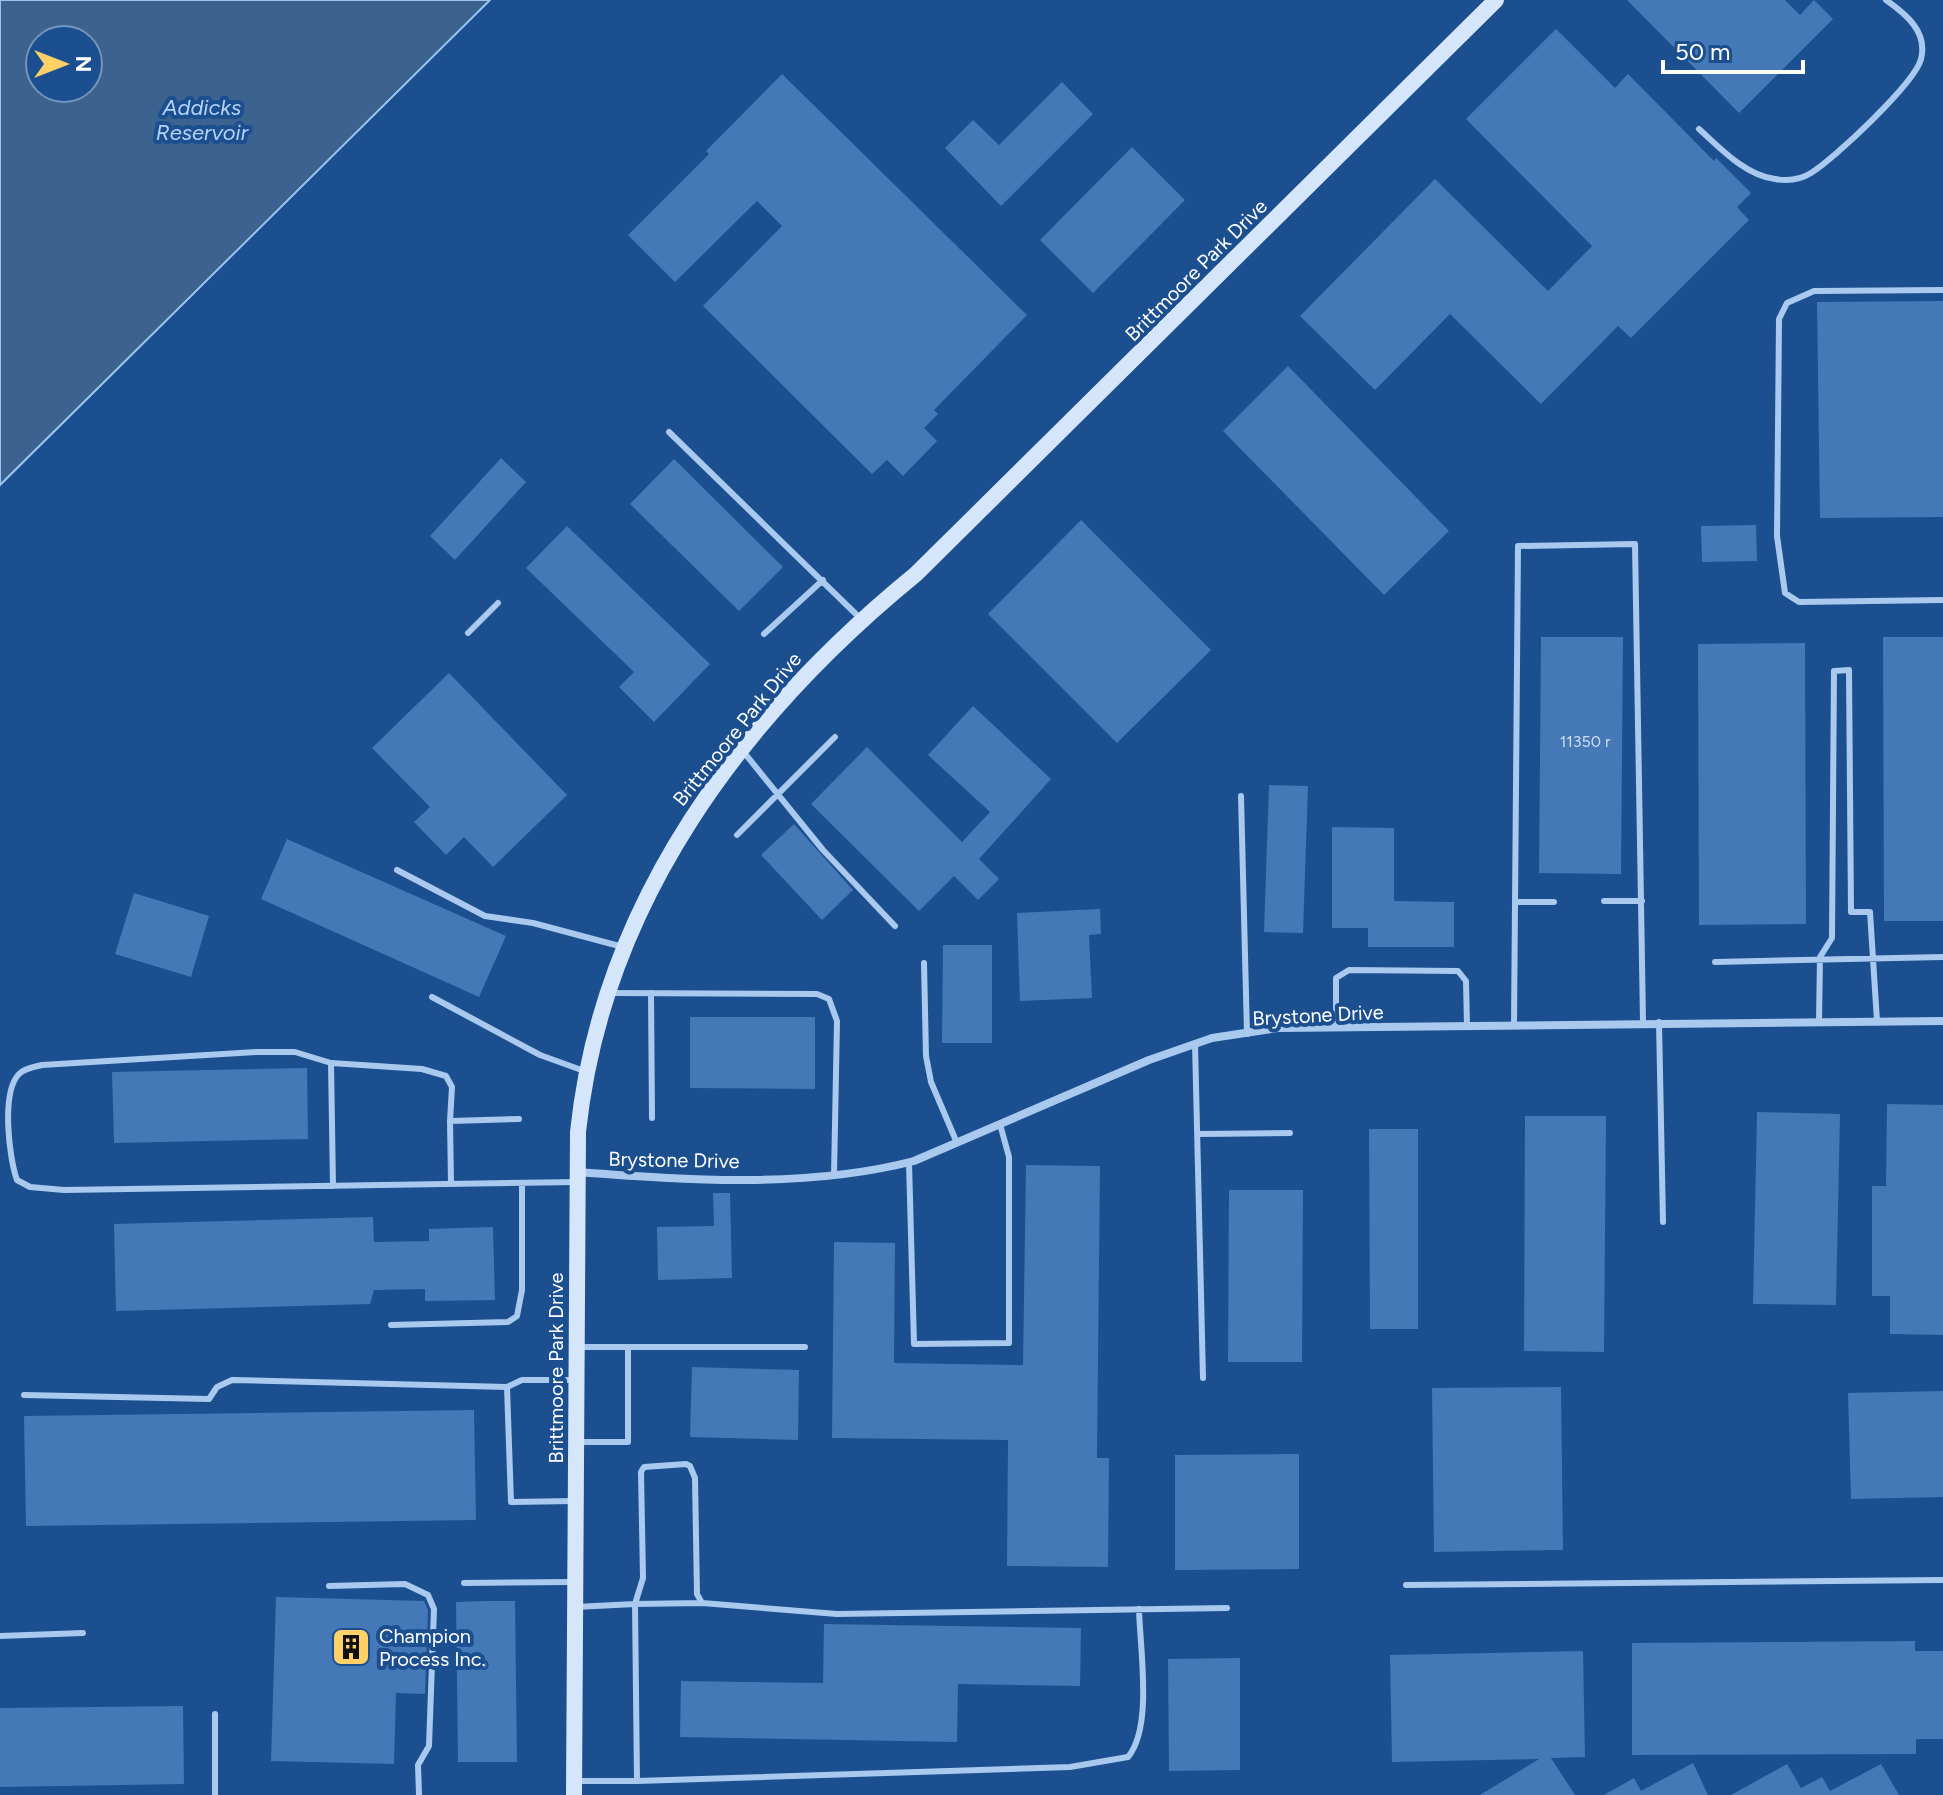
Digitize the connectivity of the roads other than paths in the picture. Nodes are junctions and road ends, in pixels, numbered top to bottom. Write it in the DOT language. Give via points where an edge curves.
graph roads {
  1 [pos="1496,0"];
  2 [pos="1886,0"];
  3 [pos="1699,129"];
  4 [pos="1943,290"];
  5 [pos="669,432"];
  6 [pos="823,580"];
  7 [pos="1943,600"];
  8 [pos="498,603"];
  9 [pos="861,619"];
  10 [pos="468,633"];
  11 [pos="764,634"];
  12 [pos="835,737"];
  13 [pos="742,750"];
  14 [pos="778,792"];
  15 [pos="1241,796"];
  16 [pos="737,835"];
  17 [pos="1832,844"];
  18 [pos="1851,844"];
  19 [pos="397,870"];
  20 [pos="1604,901"];
  21 [pos="1642,901"];
  22 [pos="1515,902"];
  23 [pos="1554,902"];
  24 [pos="895,926"];
  25 [pos="623,947"];
  26 [pos="1820,957"];
  27 [pos="1873,957"];
  28 [pos="1943,957"];
  29 [pos="1715,962"];
  30 [pos="924,963"];
  31 [pos="606,993"];
  32 [pos="651,993"];
  33 [pos="432,997"];
  34 [pos="1877,1021"];
  35 [pos="1943,1021"];
  36 [pos="1643,1022"];
  37 [pos="1659,1022"];
  38 [pos="1819,1022"];
  39 [pos="1514,1025"];
  40 [pos="1467,1026"];
  41 [pos="1336,1028"];
  42 [pos="1247,1034"];
  43 [pos="1195,1044"];
  44 [pos="331,1063"];
  45 [pos="587,1072"];
  46 [pos="652,1118"];
  47 [pos="519,1119"];
  48 [pos="450,1121"];
  49 [pos="1000,1124"];
  50 [pos="1290,1133"];
  51 [pos="1199,1134"];
  52 [pos="957,1143"];
  53 [pos="909,1162"];
  54 [pos="834,1176"];
  55 [pos="577,1177"];
  56 [pos="522,1183"];
  57 [pos="451,1184"];
  58 [pos="333,1186"];
  59 [pos="1663,1222"];
  60 [pos="391,1325"];
  61 [pos="576,1347"];
  62 [pos="805,1347"];
  63 [pos="628,1348"];
  64 [pos="1203,1378"];
  65 [pos="575,1380"];
  66 [pos="507,1387"];
  67 [pos="24,1395"];
  68 [pos="575,1442"];
  69 [pos="576,1501"];
  70 [pos="1943,1580"];
  71 [pos="576,1582"];
  72 [pos="464,1583"];
  73 [pos="1406,1585"];
  74 [pos="329,1586"];
  75 [pos="702,1603"];
  76 [pos="635,1604"];
  77 [pos="575,1607"];
  78 [pos="1227,1608"];
  79 [pos="1139,1609"];
  80 [pos="83,1633"];
  81 [pos="0,1636"];
  82 [pos="215,1714"];
  83 [pos="637,1781"];
  84 [pos="574,1788"];
  85 [pos="215,1795"];
  86 [pos="419,1795"];
  1 -- 9 [label="street, Brittmoore Park Drive" via="916,574"];
  2 -- 3 [label="lane" via="1918,30 1921,58 1896,95 1820,167 1791,180 1771,179 1752,172"];
  4 -- 7 [label="lane" via="1814,291 1787,303 1779,319 1777,536 1785,593 1799,602"];
  5 -- 6 [label="lane"];
  6 -- 9 [label="lane"];
  6 -- 11 [label="lane"];
  8 -- 10 [label="lane"];
  9 -- 13 [label="street, Brittmoore Park Drive"];
  12 -- 14 [label="lane"];
  13 -- 14 [label="lane"];
  13 -- 25 [label="street, Brittmoore Park Drive" via="688,820"];
  14 -- 16 [label="lane"];
  14 -- 24 [label="lane" via="823,850"];
  15 -- 42 [label="lane"];
  17 -- 18 [label="lane"];
  17 -- 18 [label="lane" via="1834,671 1849,670"];
  17 -- 26 [label="lane" via="1832,938"];
  18 -- 27 [label="lane" via="1851,912 1870,912"];
  19 -- 25 [label="lane" via="485,916"];
  20 -- 21 [label="lane"];
  21 -- 22 [label="lane" via="1635,544 1518,546"];
  21 -- 36 [label="lane"];
  22 -- 23 [label="lane"];
  22 -- 39 [label="lane"];
  25 -- 31 [label="street, Brittmoore Park Drive"];
  26 -- 27 [label="lane"];
  26 -- 29 [label="lane"];
  26 -- 38 [label="lane"];
  27 -- 28 [label="lane"];
  27 -- 34 [label="lane"];
  30 -- 52 [label="lane" via="926,1056 931,1082"];
  31 -- 32 [label="lane"];
  31 -- 45 [label="street, Brittmoore Park Drive"];
  32 -- 46 [label="lane"];
  32 -- 54 [label="lane" via="817,994 829,999 837,1021"];
  33 -- 45 [label="lane" via="540,1055"];
  34 -- 35 [label="street, Brystone Drive"];
  34 -- 38 [label="street, Brystone Drive"];
  36 -- 37 [label="street, Brystone Drive"];
  36 -- 39 [label="street, Brystone Drive"];
  37 -- 38 [label="street, Brystone Drive"];
  37 -- 59 [label="lane"];
  39 -- 40 [label="street, Brystone Drive"];
  40 -- 41 [label="street, Brystone Drive"];
  40 -- 41 [label="lane" via="1466,981 1458,971 1349,970 1336,978"];
  41 -- 42 [label="street, Brystone Drive"];
  42 -- 43 [label="street, Brystone Drive"];
  43 -- 49 [label="street, Brystone Drive"];
  43 -- 51 [label="lane"];
  44 -- 48 [label="lane" via="422,1069 446,1076 452,1087"];
  44 -- 58 [label="lane"];
  44 -- 58 [label="lane" via="295,1052 257,1052 42,1065 15,1077 9,1132 17,1180 30,1187"];
  45 -- 55 [label="street, Brittmoore Park Drive"];
  47 -- 48 [label="lane"];
  48 -- 57 [label="lane"];
  49 -- 52 [label="street, Brystone Drive"];
  49 -- 53 [label="lane" via="1009,1157 1009,1343 914,1344"];
  50 -- 51 [label="lane"];
  51 -- 64 [label="lane"];
  52 -- 53 [label="street, Brystone Drive"];
  53 -- 54 [label="street, Brystone Drive"];
  54 -- 55 [label="street, Brystone Drive"];
  55 -- 56 [label="lane"];
  55 -- 61 [label="street, Brittmoore Park Drive"];
  56 -- 57 [label="lane"];
  56 -- 60 [label="lane" via="522,1290 517,1316 508,1322"];
  57 -- 58 [label="lane"];
  61 -- 63 [label="lane"];
  61 -- 65 [label="street, Brittmoore Park Drive"];
  62 -- 63 [label="lane"];
  63 -- 68 [label="lane" via="628,1442"];
  65 -- 66 [label="lane" via="522,1380"];
  65 -- 68 [label="street, Brittmoore Park Drive"];
  66 -- 67 [label="lane" via="232,1380 217,1387 209,1399"];
  66 -- 69 [label="lane" via="511,1502"];
  68 -- 69 [label="street, Brittmoore Park Drive"];
  69 -- 71 [label="street, Brittmoore Park Drive"];
  70 -- 73 [label="lane"];
  71 -- 72 [label="lane"];
  71 -- 77 [label="street, Brittmoore Park Drive"];
  74 -- 86 [label="lane" via="405,1584 428,1595 434,1609 429,1746 418,1765"];
  75 -- 76 [label="lane"];
  75 -- 76 [label="lane" via="697,1594 695,1478 686,1464 652,1464 641,1472 643,1578"];
  75 -- 79 [label="lane" via="837,1614"];
  76 -- 77 [label="lane"];
  76 -- 83 [label="lane"];
  77 -- 84 [label="street, Brittmoore Park Drive"];
  78 -- 79 [label="lane"];
  79 -- 83 [label="lane" via="1142,1721 1139,1744 1128,1757 1070,1767"];
  80 -- 81 [label="lane"];
  82 -- 85 [label="lane"];
  83 -- 84 [label="lane"];
}
